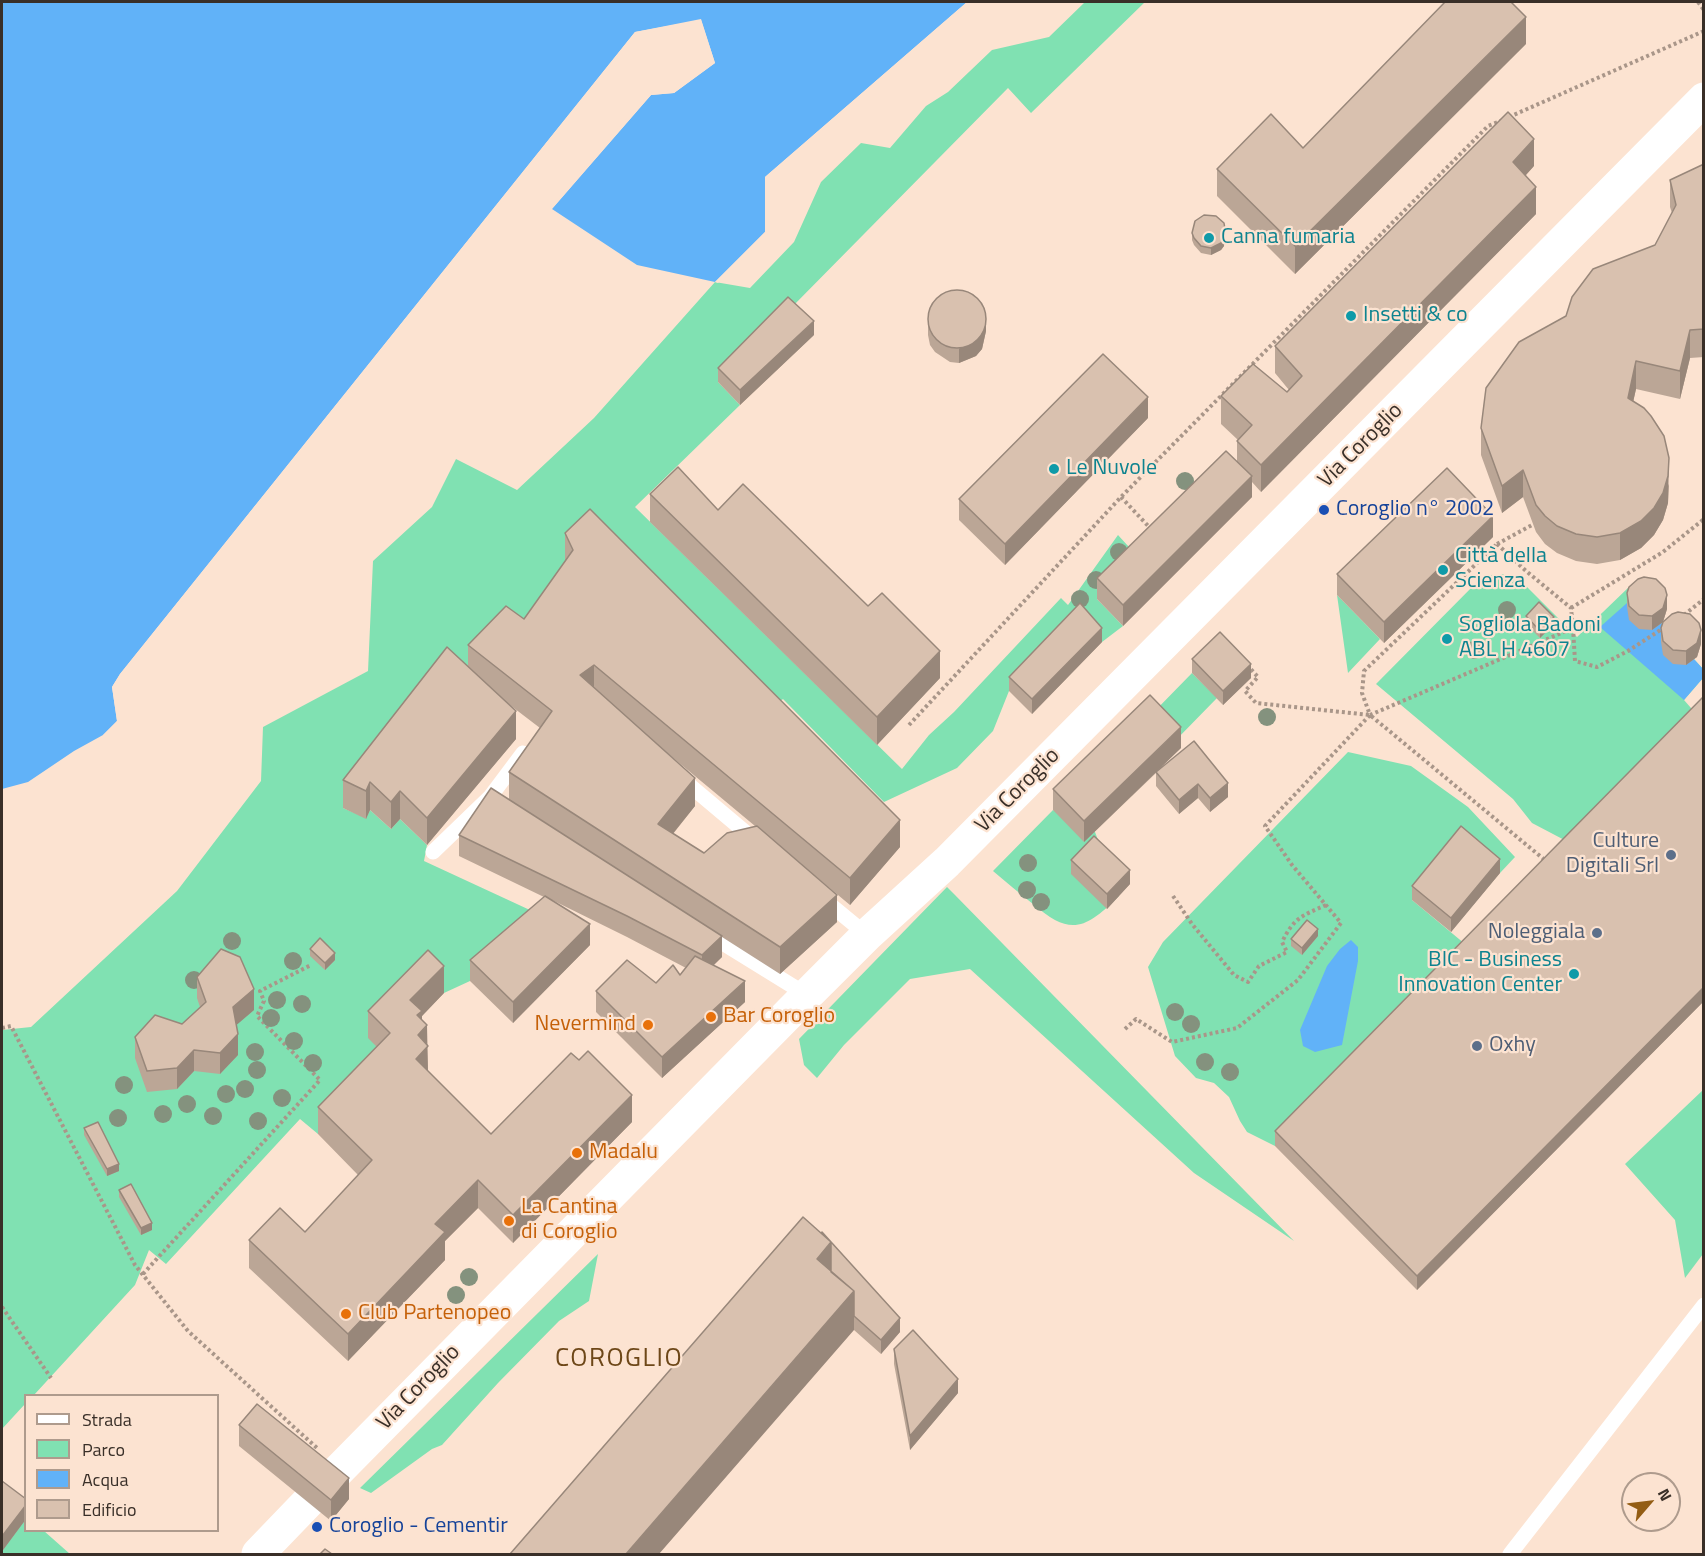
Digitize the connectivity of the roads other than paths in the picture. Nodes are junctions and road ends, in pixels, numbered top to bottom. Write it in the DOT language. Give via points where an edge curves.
graph roads {
  1 [pos="1704,99"];
  2 [pos="528,746"];
  3 [pos="670,769"];
  4 [pos="767,851"];
  5 [pos="433,852"];
  6 [pos="812,889"];
  7 [pos="693,924"];
  8 [pos="867,935"];
  9 [pos="807,995"];
  10 [pos="1704,1305"];
  11 [pos="258,1554"];
  12 [pos="1510,1554"];
  1 -- 8 [label="street, Via Coroglio" via="947,862"];
  2 -- 5 [label="lane" via="495,800"];
  3 -- 4 [label="lane"];
  6 -- 8 [label="lane"];
  7 -- 9 [label="lane"];
  8 -- 9 [label="street, Via Coroglio"];
  9 -- 11 [label="street, Via Coroglio"];
  10 -- 12 [label="lane"];
}
